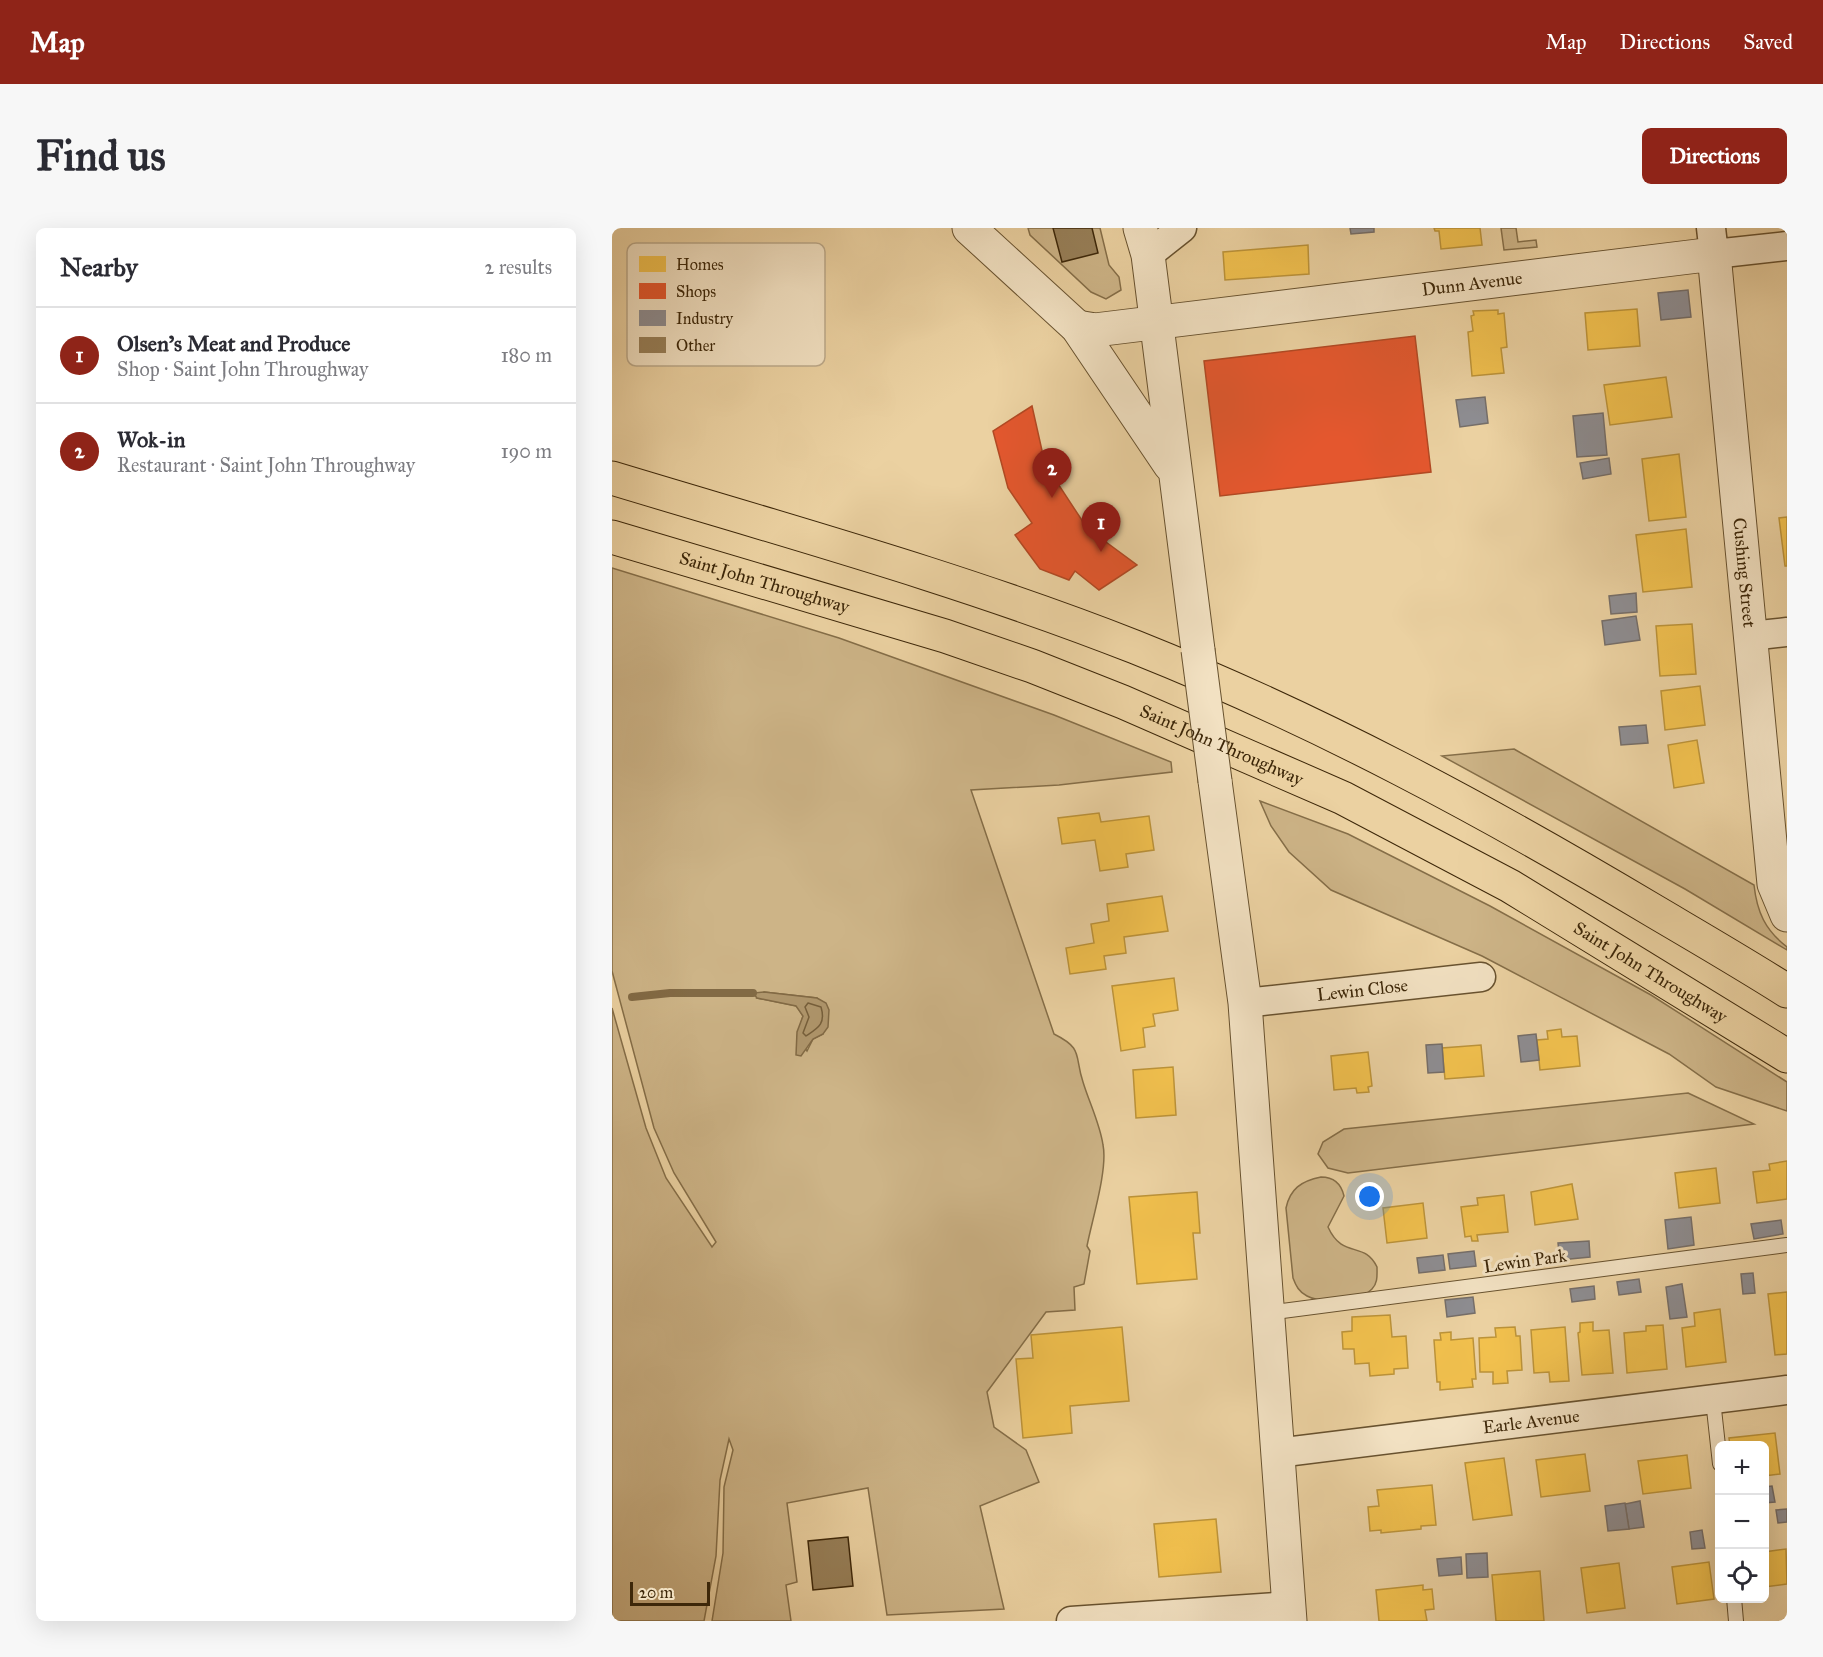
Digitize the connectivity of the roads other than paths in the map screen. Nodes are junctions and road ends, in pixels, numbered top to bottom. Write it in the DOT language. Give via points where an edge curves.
graph roads {
  1 [pos="969,228"];
  2 [pos="1182,228"];
  3 [pos="1712,241"];
  4 [pos="1144,242"];
  5 [pos="1787,246"];
  6 [pos="1155,322"];
  7 [pos="1077,327"];
  8 [pos="1174,470"];
  9 [pos="612,478"];
  10 [pos="612,537"];
  11 [pos="1787,632"];
  12 [pos="1750,636"];
  13 [pos="1787,915"];
  14 [pos="1481,977"];
  15 [pos="1787,991"];
  16 [pos="1245,1003"];
  17 [pos="1787,1056"];
  18 [pos="1787,1245"];
  19 [pos="1267,1313"];
  20 [pos="1787,1390"];
  21 [pos="1713,1400"];
  22 [pos="1717,1441"];
  23 [pos="1277,1453"];
  24 [pos="1734,1603"];
  25 [pos="1290,1613"];
  26 [pos="1071,1621"];
  27 [pos="1736,1621"];
  1 -- 7 [label="street"];
  2 -- 4 [label="street"];
  3 -- 5 [label="street, Dunn Avenue"];
  3 -- 6 [label="street, Dunn Avenue"];
  3 -- 12 [label="street, Cushing Street"];
  4 -- 6 [label="street"];
  6 -- 7 [label="street, Dunn Avenue" via="1088,330"];
  6 -- 8 [label="street"];
  7 -- 8 [label="street"];
  8 -- 16 [label="street, bridge"];
  9 -- 15 [label="highway" via="966,586 1135,647 1264,702 1369,750 1536,841"];
  10 -- 17 [label="highway, Saint John Throughway" via="945,636 1032,666 1343,798 1510,886"];
  11 -- 12 [label="street"];
  12 -- 13 [label="street, Cushing Street" via="1774,884"];
  14 -- 16 [label="street, Lewin Close"];
  16 -- 19 [label="street"];
  18 -- 19 [label="lane, Lewin Park"];
  19 -- 23 [label="street"];
  20 -- 21 [label="street, Earle Avenue"];
  21 -- 22 [label="lane"];
  21 -- 23 [label="street, Earle Avenue"];
  23 -- 25 [label="street"];
  24 -- 27 [label="lane"];
  25 -- 26 [label="street"];
}
